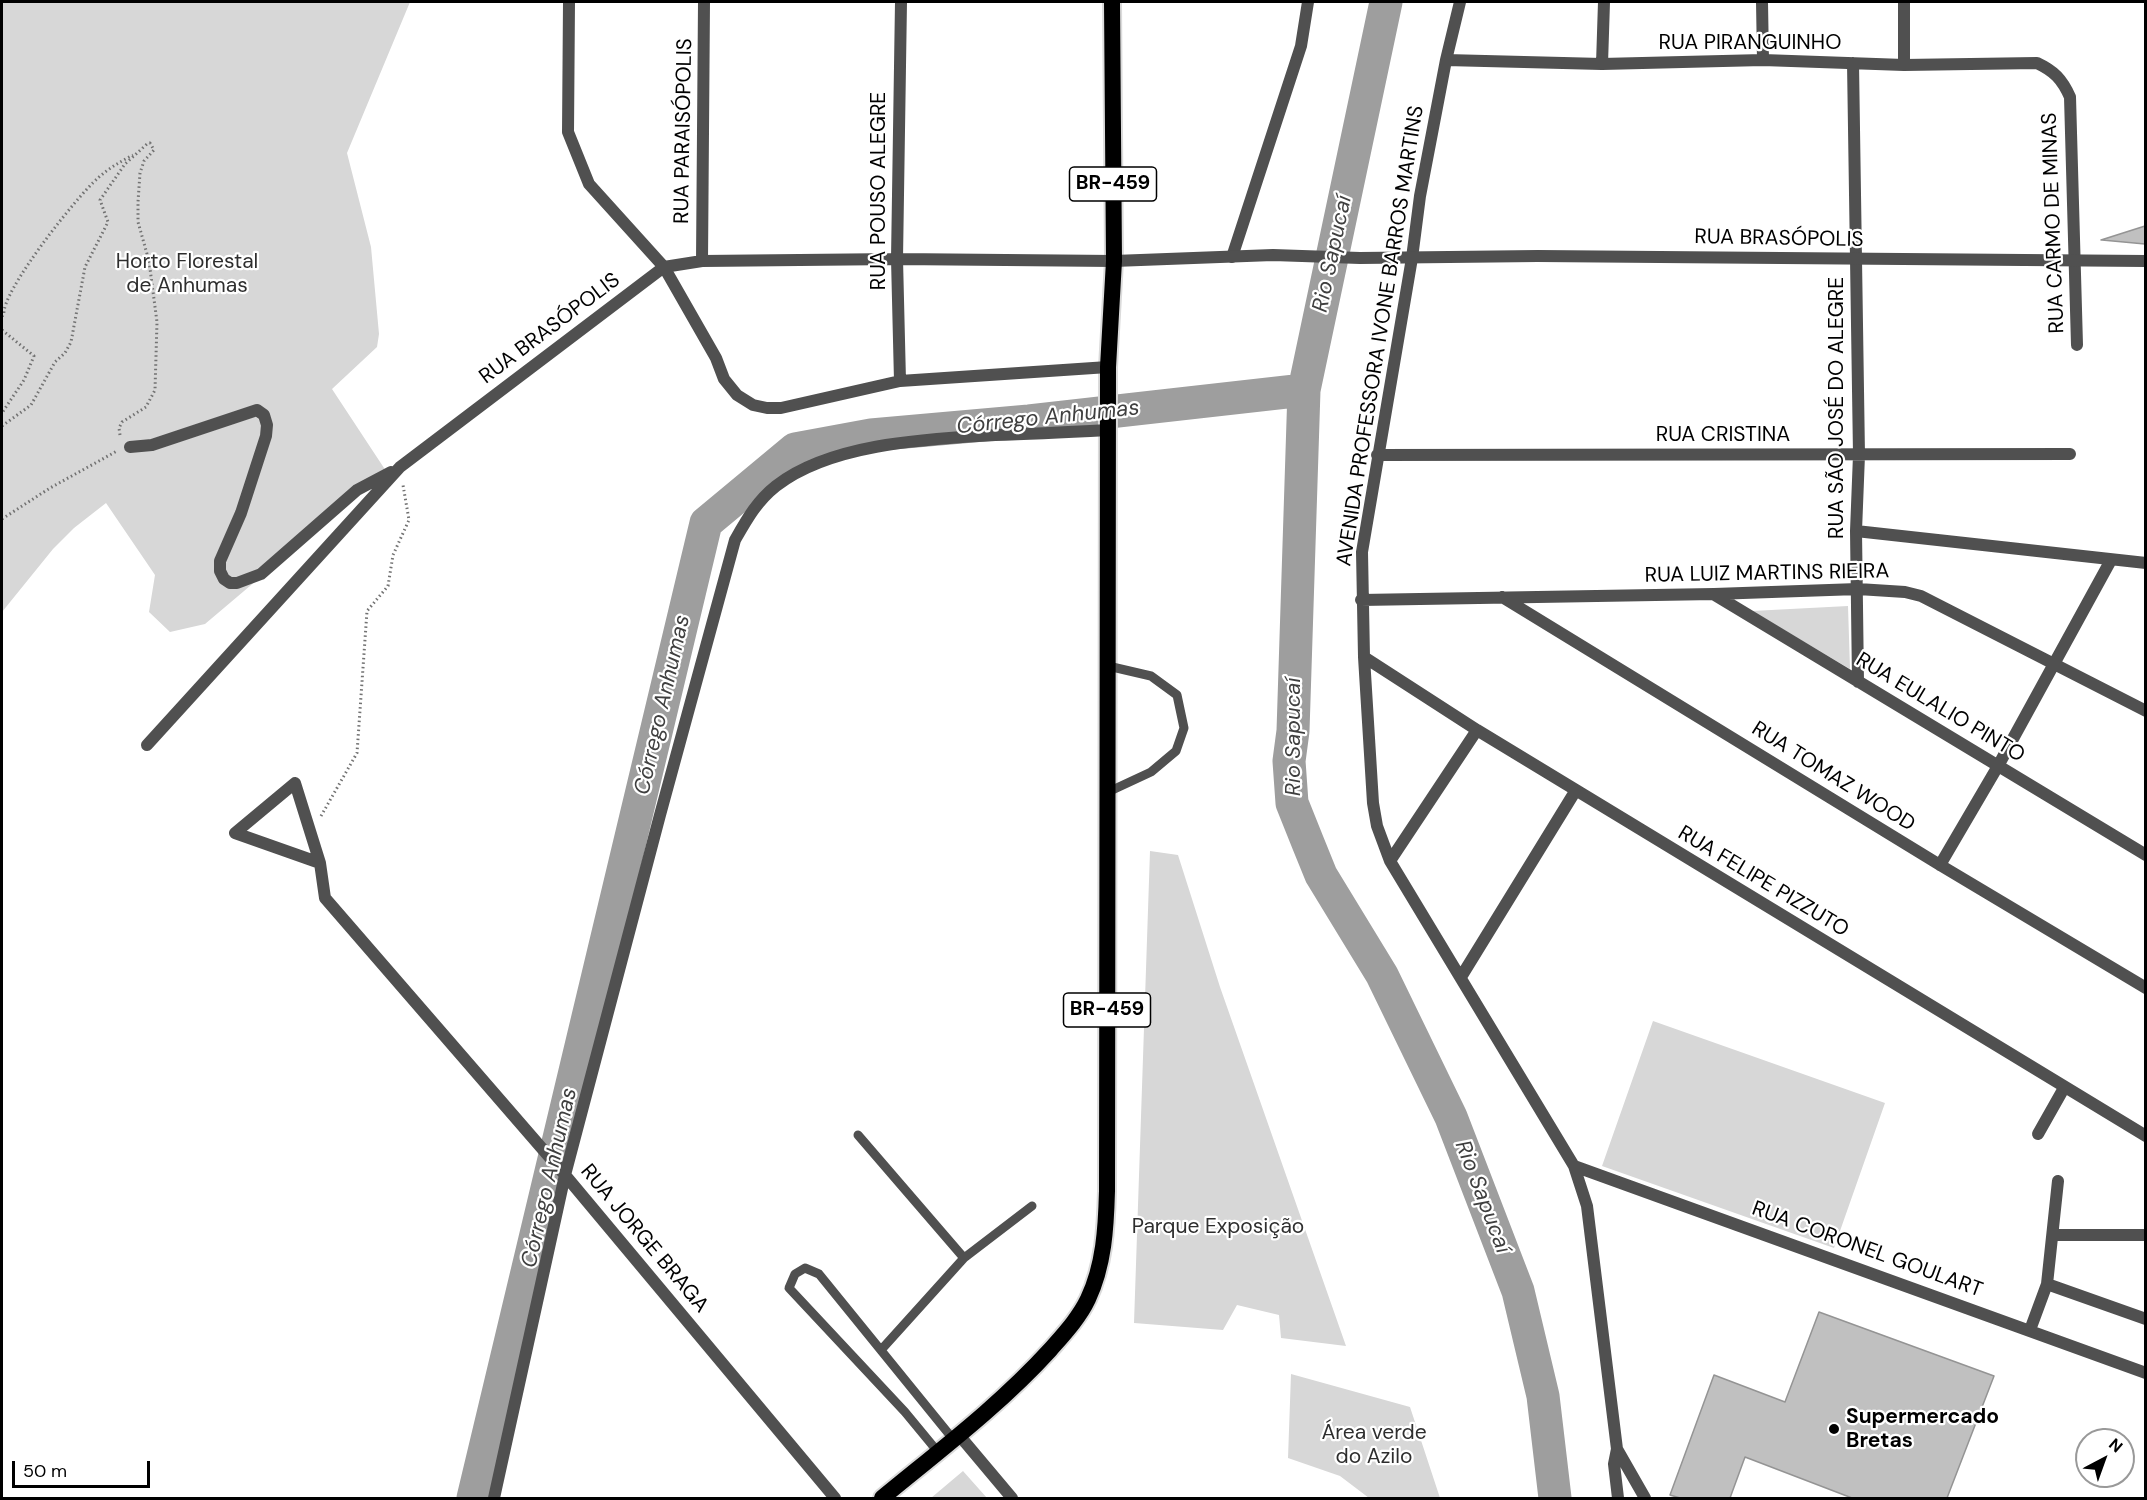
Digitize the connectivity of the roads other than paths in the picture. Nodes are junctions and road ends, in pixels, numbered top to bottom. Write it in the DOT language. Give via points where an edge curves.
graph roads {
  1 [pos="569,2"];
  2 [pos="704,2"];
  3 [pos="901,2"];
  4 [pos="1112,2"];
  5 [pos="1308,2"];
  6 [pos="1460,2"];
  7 [pos="1604,2"];
  8 [pos="1762,2"];
  9 [pos="1905,2"];
  10 [pos="1446,60"];
  11 [pos="1763,60"];
  12 [pos="1853,63"];
  13 [pos="1602,64"];
  14 [pos="1904,65"];
  15 [pos="2053,70"];
  16 [pos="1232,257"];
  17 [pos="1412,258"];
  18 [pos="897,259"];
  19 [pos="1856,260"];
  20 [pos="702,261"];
  21 [pos="1114,261"];
  22 [pos="2074,261"];
  23 [pos="2145,261"];
  24 [pos="664,267"];
  25 [pos="2077,345"];
  26 [pos="1108,374"];
  27 [pos="900,381"];
  28 [pos="1108,424"];
  29 [pos="130,447"];
  30 [pos="2070,454"];
  31 [pos="1377,455"];
  32 [pos="1859,455"];
  33 [pos="400,467"];
  34 [pos="1856,531"];
  35 [pos="2111,560"];
  36 [pos="2145,563"];
  37 [pos="1858,589"];
  38 [pos="1714,594"];
  39 [pos="1501,596"];
  40 [pos="1361,600"];
  41 [pos="1364,657"];
  42 [pos="2053,665"];
  43 [pos="1108,666"];
  44 [pos="1858,682"];
  45 [pos="2145,711"];
  46 [pos="1477,730"];
  47 [pos="147,744"];
  48 [pos="1998,766"];
  49 [pos="1576,790"];
  50 [pos="1108,792"];
  51 [pos="2145,855"];
  52 [pos="1390,861"];
  53 [pos="320,863"];
  54 [pos="1940,866"];
  55 [pos="1461,977"];
  56 [pos="2145,988"];
  57 [pos="2064,1088"];
  58 [pos="2038,1134"];
  59 [pos="858,1135"];
  60 [pos="2145,1136"];
  61 [pos="1574,1166"];
  62 [pos="564,1173"];
  63 [pos="2058,1181"];
  64 [pos="1032,1206"];
  65 [pos="2053,1235"];
  66 [pos="2145,1235"];
  67 [pos="964,1258"];
  68 [pos="2047,1284"];
  69 [pos="2145,1319"];
  70 [pos="2030,1330"];
  71 [pos="881,1350"];
  72 [pos="2145,1373"];
  73 [pos="956,1437"];
  74 [pos="1617,1449"];
  75 [pos="938,1452"];
  76 [pos="494,1498"];
  77 [pos="835,1498"];
  78 [pos="882,1498"];
  79 [pos="1012,1498"];
  80 [pos="1618,1498"];
  81 [pos="1645,1498"];
  1 -- 24 [label="street" via="568,132 589,184"];
  2 -- 20 [label="street, RUA PARAISÓPOLIS"];
  3 -- 18 [label="street, RUA POUSO ALEGRE"];
  4 -- 21 [label="highway, BR-459"];
  5 -- 16 [label="street" via="1301,46"];
  6 -- 10 [label="street, AVENIDA PROFESSORA IVONE BARROS MARTINS"];
  7 -- 13 [label="street"];
  8 -- 11 [label="street"];
  9 -- 14 [label="street"];
  10 -- 13 [label="street, RUA PIRANGUINHO"];
  10 -- 17 [label="street, AVENIDA PROFESSORA IVONE BARROS MARTINS"];
  11 -- 12 [label="street, RUA PIRANGUINHO"];
  11 -- 13 [label="street, RUA PIRANGUINHO"];
  12 -- 14 [label="street, RUA PIRANGUINHO"];
  12 -- 19 [label="street, RUA SÃO JOSÉ DO ALEGRE"];
  14 -- 15 [label="street, RUA PIRANGUINHO" via="2037,63"];
  15 -- 22 [label="street, RUA CARMO DE MINAS" via="2064,81 2070,97"];
  16 -- 17 [label="street, RUA BRASÓPOLIS"];
  16 -- 21 [label="street, RUA BRASÓPOLIS"];
  17 -- 19 [label="street, RUA BRASÓPOLIS"];
  17 -- 31 [label="street, AVENIDA PROFESSORA IVONE BARROS MARTINS"];
  18 -- 20 [label="street, RUA BRASÓPOLIS"];
  18 -- 21 [label="street, RUA BRASÓPOLIS"];
  18 -- 27 [label="street, RUA POUSO ALEGRE"];
  19 -- 22 [label="street, RUA BRASÓPOLIS"];
  19 -- 32 [label="street, RUA SÃO JOSÉ DO ALEGRE"];
  20 -- 24 [label="street, RUA BRASÓPOLIS"];
  21 -- 26 [label="highway, BR-459"];
  22 -- 23 [label="street, RUA BRASÓPOLIS"];
  22 -- 25 [label="street, RUA CARMO DE MINAS"];
  24 -- 27 [label="street" via="724,379 737,395 753,405 781,408"];
  24 -- 33 [label="street, RUA BRASÓPOLIS"];
  26 -- 27 [label="street"];
  26 -- 28 [label="highway, BR-459"];
  28 -- 43 [label="highway, BR-459"];
  28 -- 62 [label="street" via="921,439 849,453 808,468 777,486 752,509 735,540"];
  29 -- 33 [label="street" via="152,445 246,412 257,410 264,415 267,425 263,451 220,561 220,571 230,583 261,574 357,490"];
  30 -- 32 [label="street, RUA CRISTINA"];
  31 -- 32 [label="street, RUA CRISTINA"];
  31 -- 40 [label="street, AVENIDA PROFESSORA IVONE BARROS MARTINS" via="1362,552"];
  32 -- 34 [label="street, RUA SÃO JOSÉ DO ALEGRE"];
  33 -- 47 [label="street, RUA BRASÓPOLIS"];
  34 -- 35 [label="street"];
  34 -- 37 [label="street, RUA SÃO JOSÉ DO ALEGRE"];
  35 -- 36 [label="street"];
  35 -- 42 [label="street"];
  37 -- 38 [label="street, RUA LUIZ MARTINS RIEIRA"];
  37 -- 42 [label="street, RUA LUIZ MARTINS RIEIRA" via="1921,597"];
  37 -- 44 [label="street, RUA SÃO JOSÉ DO ALEGRE"];
  38 -- 39 [label="street, RUA LUIZ MARTINS RIEIRA"];
  38 -- 44 [label="street, RUA EULALIO PINTO"];
  39 -- 40 [label="street, RUA LUIZ MARTINS RIEIRA"];
  39 -- 54 [label="street, RUA TOMAZ WOOD"];
  40 -- 41 [label="street, AVENIDA PROFESSORA IVONE BARROS MARTINS"];
  41 -- 46 [label="street, RUA FELIPE PIZZUTO"];
  41 -- 52 [label="street, AVENIDA PROFESSORA IVONE BARROS MARTINS" via="1373,803"];
  42 -- 45 [label="street, RUA LUIZ MARTINS RIEIRA"];
  42 -- 48 [label="street"];
  43 -- 50 [label="highway, BR-459"];
  43 -- 50 [label="lane" via="1151,676 1177,695 1184,728 1176,751 1151,772"];
  44 -- 48 [label="street, RUA EULALIO PINTO"];
  46 -- 49 [label="street, RUA FELIPE PIZZUTO"];
  46 -- 52 [label="street"];
  48 -- 51 [label="street, RUA EULALIO PINTO"];
  48 -- 54 [label="street"];
  49 -- 55 [label="street"];
  49 -- 57 [label="street, RUA FELIPE PIZZUTO"];
  50 -- 73 [label="highway, BR-459" via="1107,1191 1099,1269 1087,1300 1069,1329 1027,1376"];
  52 -- 55 [label="street, AVENIDA PROFESSORA IVONE BARROS MARTINS"];
  53 -- 53 [label="street, RUA JORGE BRAGA" via="235,833 295,783"];
  53 -- 62 [label="street, RUA JORGE BRAGA" via="325,898"];
  54 -- 56 [label="street, RUA TOMAZ WOOD"];
  55 -- 61 [label="street, AVENIDA PROFESSORA IVONE BARROS MARTINS"];
  57 -- 58 [label="street"];
  57 -- 60 [label="street, RUA FELIPE PIZZUTO"];
  59 -- 67 [label="lane"];
  61 -- 70 [label="street, RUA CORONEL GOULART"];
  61 -- 74 [label="street, AVENIDA PROFESSORA IVONE BARROS MARTINS" via="1587,1206"];
  62 -- 76 [label="street"];
  62 -- 77 [label="street, RUA JORGE BRAGA"];
  63 -- 65 [label="street"];
  64 -- 67 [label="lane"];
  65 -- 66 [label="street"];
  65 -- 68 [label="street"];
  67 -- 71 [label="lane"];
  68 -- 69 [label="street"];
  68 -- 70 [label="street"];
  70 -- 72 [label="street, RUA CORONEL GOULART"];
  71 -- 73 [label="lane"];
  71 -- 75 [label="lane" via="819,1274 805,1268 795,1274 789,1288"];
  73 -- 75 [label="highway, BR-459"];
  73 -- 79 [label="street"];
  74 -- 80 [label="street, AVENIDA PROFESSORA IVONE BARROS MARTINS" via="1614,1464"];
  74 -- 81 [label="street, AVENIDA PROFESSORA IVONE BARROS MARTINS"];
  75 -- 78 [label="highway, BR-459"];
}
